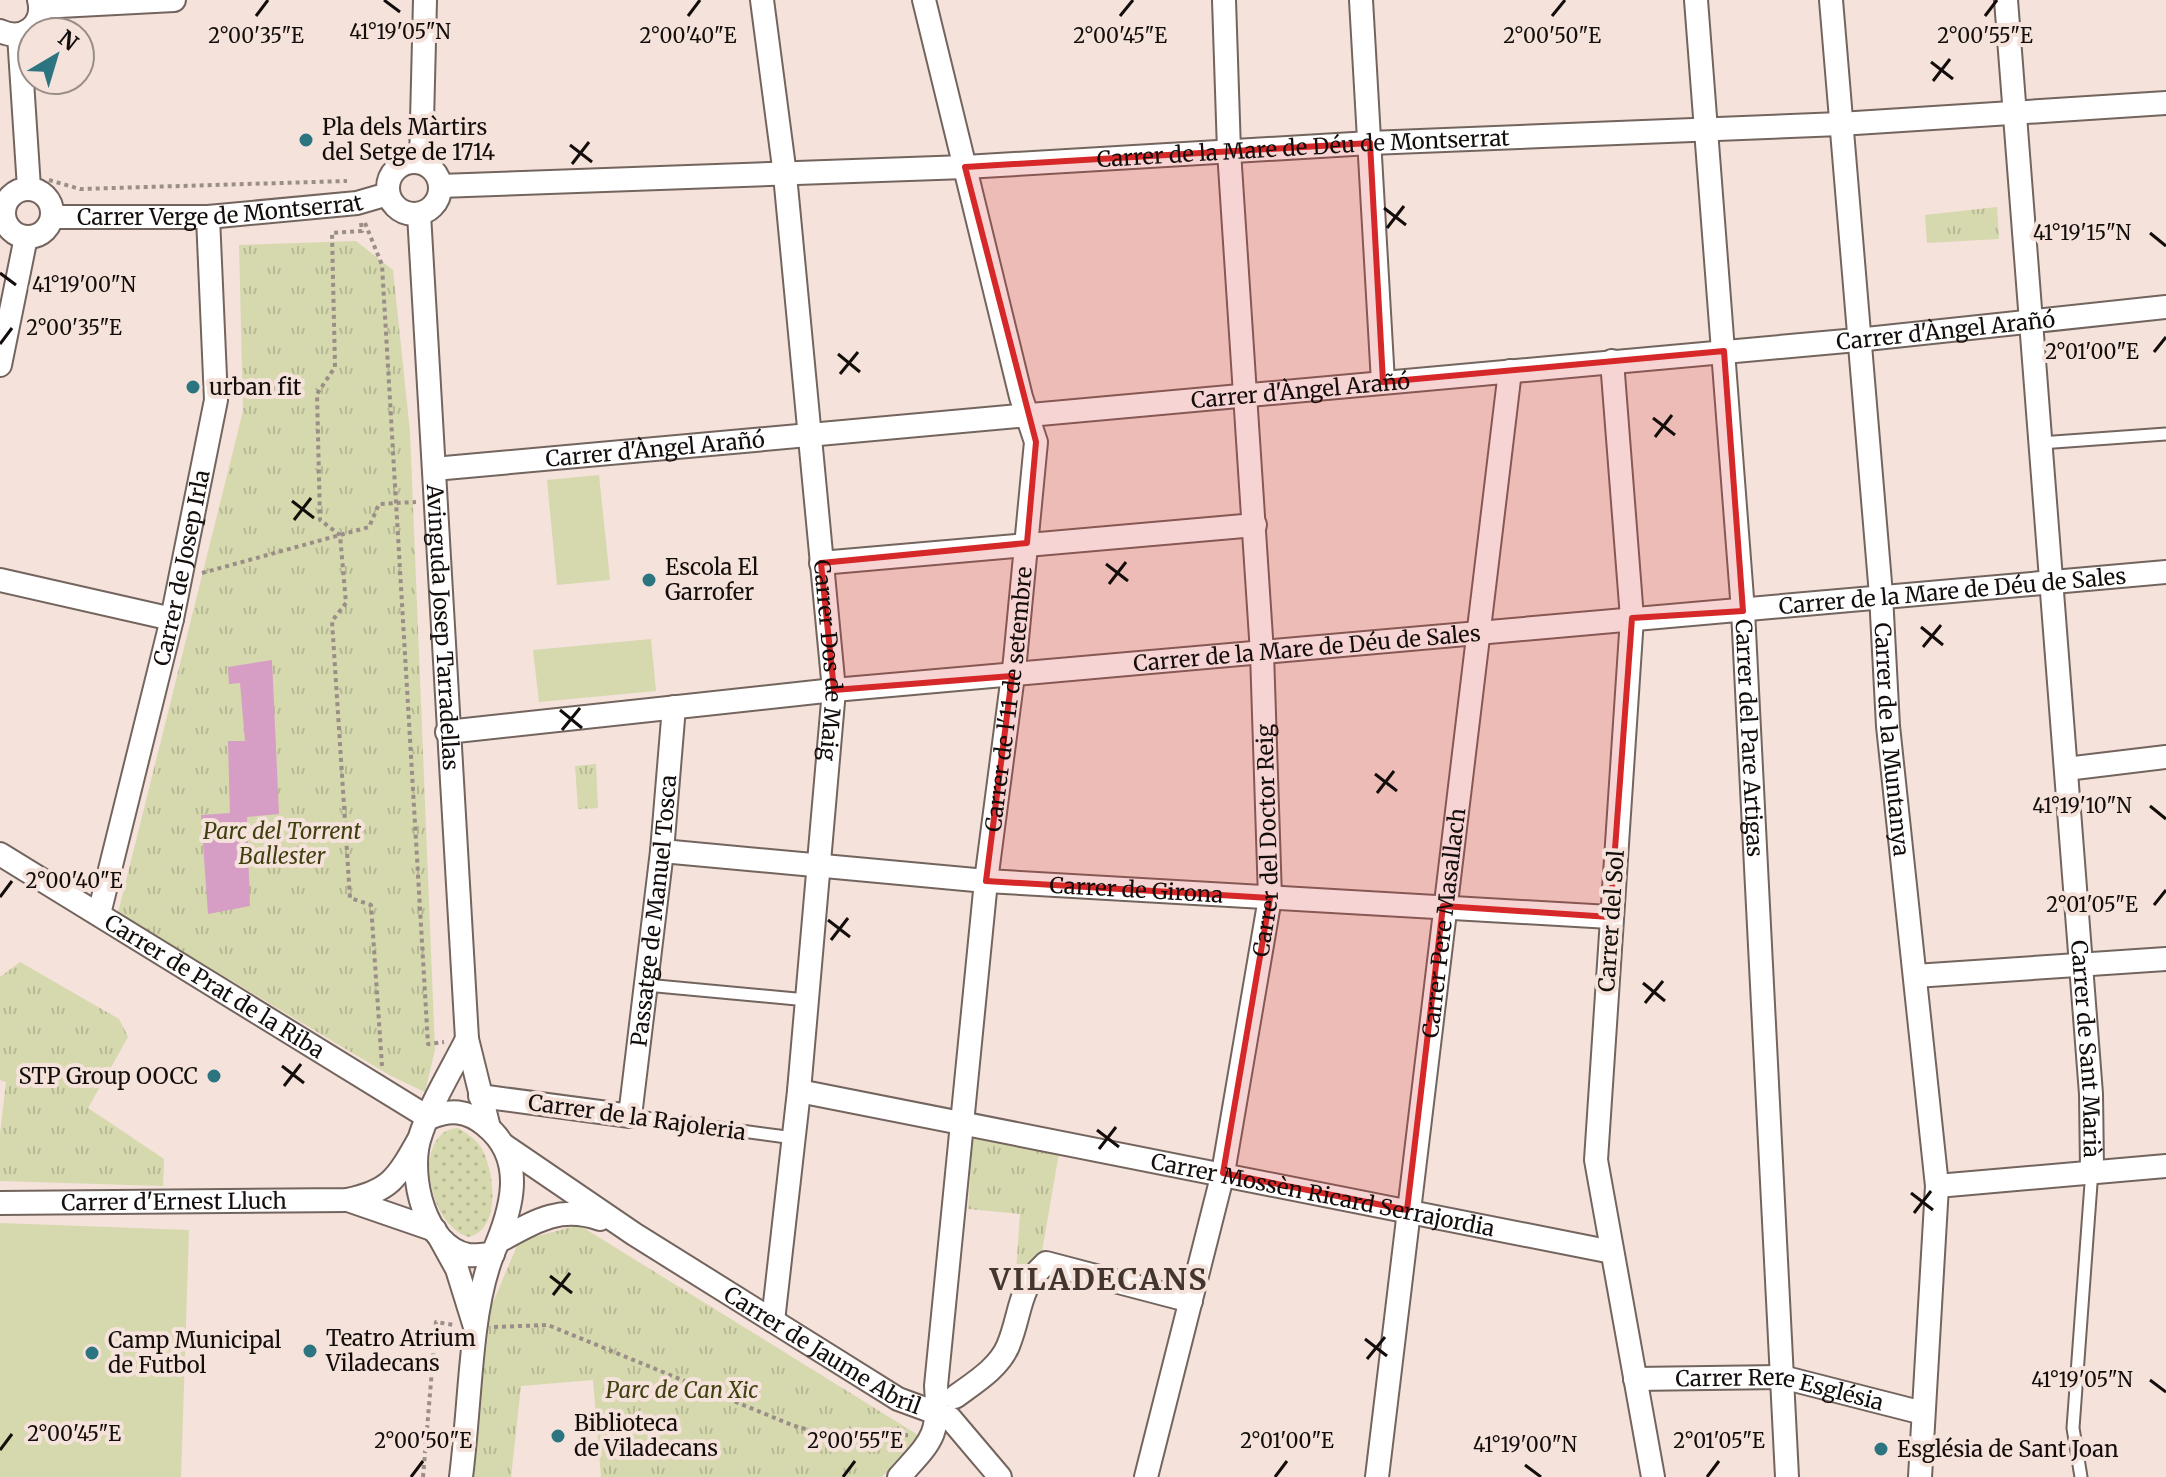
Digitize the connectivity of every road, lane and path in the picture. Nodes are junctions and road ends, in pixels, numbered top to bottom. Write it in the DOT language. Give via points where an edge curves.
graph roads {
  1 [pos="174,0"];
  2 [pos="425,0"];
  3 [pos="762,0"];
  4 [pos="924,0"];
  5 [pos="1224,0"];
  6 [pos="1361,0"];
  7 [pos="1696,0"];
  8 [pos="1831,0"];
  9 [pos="2006,0"];
  10 [pos="40,3"];
  11 [pos="9,33"];
  12 [pos="2166,103"];
  13 [pos="2016,113"];
  14 [pos="1840,124"];
  15 [pos="1704,129"];
  16 [pos="1370,143"];
  17 [pos="1229,151"];
  18 [pos="421,162"];
  19 [pos="965,167"];
  20 [pos="785,175"];
  21 [pos="29,181"];
  22 [pos="440,186"];
  23 [pos="388,194"];
  24 [pos="357,203"];
  25 [pos="419,214"];
  26 [pos="52,217"];
  27 [pos="208,217"];
  28 [pos="2,220"];
  29 [pos="26,237"];
  30 [pos="2166,307"];
  31 [pos="2031,322"];
  32 [pos="1857,340"];
  33 [pos="1724,351"];
  34 [pos="1612,361"];
  35 [pos="0,365"];
  36 [pos="1510,371"];
  37 [pos="1383,382"];
  38 [pos="1247,394"];
  39 [pos="1028,415"];
  40 [pos="809,434"];
  41 [pos="2166,434"];
  42 [pos="2040,443"];
  43 [pos="434,469"];
  44 [pos="436,501"];
  45 [pos="1255,525"];
  46 [pos="340,535"];
  47 [pos="1027,543"];
  48 [pos="821,563"];
  49 [pos="2166,572"];
  50 [pos="0,580"];
  51 [pos="2051,581"];
  52 [pos="198,587"];
  53 [pos="1881,595"];
  54 [pos="1743,611"];
  55 [pos="1632,618"];
  56 [pos="172,619"];
  57 [pos="1477,632"];
  58 [pos="1262,653"];
  59 [pos="1012,676"];
  60 [pos="834,690"];
  61 [pos="674,707"];
  62 [pos="447,732"];
  63 [pos="2166,757"];
  64 [pos="2066,769"];
  65 [pos="662,851"];
  66 [pos="0,854"];
  67 [pos="818,866"];
  68 [pos="986,881"];
  69 [pos="1270,898"];
  70 [pos="1443,906"];
  71 [pos="99,914"];
  72 [pos="1610,917"];
  73 [pos="2166,959"];
  74 [pos="2079,964"];
  75 [pos="1915,976"];
  76 [pos="646,985"];
  77 [pos="807,1000"];
  78 [pos="467,1039"];
  79 [pos="375,1083"];
  80 [pos="799,1091"];
  81 [pos="480,1096"];
  82 [pos="630,1116"];
  83 [pos="429,1118"];
  84 [pos="962,1123"];
  85 [pos="489,1128"];
  86 [pos="794,1138"];
  87 [pos="418,1141"];
  88 [pos="505,1146"];
  89 [pos="2166,1166"];
  90 [pos="2092,1169"];
  91 [pos="1223,1173"];
  92 [pos="1937,1186"];
  93 [pos="347,1200"];
  94 [pos="0,1203"];
  95 [pos="1407,1210"];
  96 [pos="435,1230"];
  97 [pos="634,1234"];
  98 [pos="497,1247"];
  99 [pos="1612,1252"];
  100 [pos="1191,1301"];
  101 [pos="773,1321"];
  102 [pos="476,1328"];
  103 [pos="1782,1377"];
  104 [pos="1635,1379"];
  105 [pos="946,1404"];
  106 [pos="1923,1413"];
  107 [pos="423,1477"];
  108 [pos="461,1477"];
  109 [pos="899,1477"];
  110 [pos="1000,1477"];
  111 [pos="1146,1477"];
  112 [pos="1377,1477"];
  113 [pos="1653,1477"];
  114 [pos="1787,1477"];
  115 [pos="1920,1477"];
  116 [pos="2081,1477"];
  1 -- 10 [label="street"];
  2 -- 18 [label="street"];
  3 -- 20 [label="street, Carrer Dos de Maig"];
  4 -- 19 [label="street, Carrer de l'11 de setembre"];
  5 -- 17 [label="street, Carrer del Doctor Reig"];
  6 -- 16 [label="street"];
  7 -- 15 [label="street, Carrer del Pare Artigas"];
  8 -- 14 [label="street, Carrer de la Muntanya"];
  9 -- 13 [label="street, Carrer de Sant Marià"];
  10 -- 11 [label="street" via="33,28"];
  11 -- 21 [label="street"];
  12 -- 13 [label="street, Carrer de la Mare de Déu de Montserrat"];
  13 -- 14 [label="street, Carrer de la Mare de Déu de Montserrat"];
  13 -- 31 [label="street, Carrer de Sant Marià"];
  14 -- 15 [label="street, Carrer de la Mare de Déu de Montserrat"];
  14 -- 32 [label="street, Carrer de la Muntanya"];
  15 -- 16 [label="street, Carrer de la Mare de Déu de Montserrat"];
  15 -- 33 [label="street, Carrer del Pare Artigas"];
  16 -- 17 [label="street, Carrer de la Mare de Déu de Montserrat"];
  16 -- 37 [label="street"];
  17 -- 19 [label="street, Carrer de la Mare de Déu de Montserrat"];
  17 -- 38 [label="street, Carrer del Doctor Reig"];
  18 -- 22 [label="street" via="435,171"];
  18 -- 23 [label="street" via="406,163 393,172"];
  19 -- 20 [label="street, Carrer de la Mare de Déu de Montserrat"];
  19 -- 39 [label="street, Carrer de l'11 de setembre"];
  20 -- 22 [label="street, Carrer de la Mare de Déu de Montserrat"];
  20 -- 40 [label="street, Carrer Dos de Maig"];
  21 -- 24 [label="path" via="80,189 353,181"];
  21 -- 26 [label="street" via="44,195"];
  21 -- 28 [label="street" via="9,198"];
  22 -- 25 [label="street" via="435,204"];
  23 -- 24 [label="street, Carrer Verge de Montserrat"];
  23 -- 25 [label="street" via="403,213"];
  24 -- 27 [label="street, Carrer Verge de Montserrat"];
  24 -- 46 [label="path" via="362,231 332,233 335,367 317,394 320,520"];
  24 -- 78 [label="path" via="382,265 428,1044"];
  25 -- 43 [label="street, Avinguda Josep Tarradellas"];
  26 -- 27 [label="street, Carrer Verge de Montserrat"];
  26 -- 29 [label="street" via="40,234"];
  27 -- 56 [label="street, Carrer de Josep Irla" via="216,400"];
  28 -- 29 [label="street"];
  29 -- 35 [label="street"];
  30 -- 31 [label="street, Carrer d'Àngel Arañó"];
  31 -- 32 [label="street, Carrer d'Àngel Arañó"];
  31 -- 42 [label="street, Carrer de Sant Marià"];
  32 -- 33 [label="street, Carrer d'Àngel Arañó"];
  32 -- 53 [label="street, Carrer de la Muntanya"];
  33 -- 34 [label="street, Carrer d'Àngel Arañó"];
  33 -- 54 [label="street, Carrer del Pare Artigas"];
  34 -- 36 [label="street, Carrer d'Àngel Arañó"];
  34 -- 55 [label="street, Carrer del Sol"];
  36 -- 37 [label="street, Carrer d'Àngel Arañó"];
  36 -- 57 [label="street, Carrer Pere Masallach"];
  37 -- 38 [label="street, Carrer d'Àngel Arañó"];
  38 -- 39 [label="street, Carrer d'Àngel Arañó"];
  38 -- 45 [label="street, Carrer del Doctor Reig"];
  39 -- 40 [label="street, Carrer d'Àngel Arañó"];
  39 -- 47 [label="street, Carrer de l'11 de setembre" via="1036,442"];
  40 -- 43 [label="street, Carrer d'Àngel Arañó"];
  40 -- 48 [label="street, Carrer Dos de Maig"];
  41 -- 42 [label="lane"];
  42 -- 51 [label="street, Carrer de Sant Marià"];
  43 -- 44 [label="street, Avinguda Josep Tarradellas"];
  44 -- 46 [label="path" via="379,504 369,527"];
  44 -- 62 [label="street, Avinguda Josep Tarradellas"];
  45 -- 47 [label="street"];
  45 -- 58 [label="street, Carrer del Doctor Reig"];
  46 -- 52 [label="path" via="201,573"];
  46 -- 79 [label="path" via="346,603 332,621 350,898 371,905 382,1069"];
  47 -- 48 [label="street"];
  47 -- 59 [label="street, Carrer de l'11 de setembre"];
  48 -- 60 [label="street, Carrer Dos de Maig"];
  49 -- 51 [label="street, Carrer de la Mare de Déu de Sales"];
  50 -- 56 [label="street"];
  51 -- 53 [label="street, Carrer de la Mare de Déu de Sales"];
  51 -- 64 [label="street, Carrer de Sant Marià"];
  53 -- 54 [label="street, Carrer de la Mare de Déu de Sales"];
  53 -- 75 [label="street, Carrer de la Muntanya" via="1888,726"];
  54 -- 55 [label="street, Carrer de la Mare de Déu de Sales"];
  54 -- 103 [label="street, Carrer del Pare Artigas"];
  55 -- 57 [label="street, Carrer de la Mare de Déu de Sales"];
  55 -- 72 [label="street, Carrer del Sol"];
  56 -- 71 [label="street, Carrer de Josep Irla"];
  57 -- 58 [label="street, Carrer de la Mare de Déu de Sales"];
  57 -- 70 [label="street, Carrer Pere Masallach"];
  58 -- 59 [label="street, Carrer de la Mare de Déu de Sales"];
  58 -- 69 [label="street, Carrer del Doctor Reig"];
  59 -- 60 [label="street, Carrer de la Mare de Déu de Sales"];
  59 -- 68 [label="street, Carrer de l'11 de setembre"];
  60 -- 61 [label="street, Carrer de la Mare de Déu de Sales"];
  60 -- 67 [label="street, Carrer Dos de Maig"];
  61 -- 62 [label="street, Carrer de la Mare de Déu de Sales"];
  61 -- 65 [label="street, Passatge de Manuel Tosca"];
  62 -- 78 [label="street, Avinguda Josep Tarradellas"];
  63 -- 64 [label="street"];
  64 -- 74 [label="street, Carrer de Sant Marià"];
  65 -- 67 [label="street, Carrer de Girona"];
  65 -- 76 [label="street, Passatge de Manuel Tosca"];
  66 -- 71 [label="street, Carrer de Prat de la Riba"];
  67 -- 68 [label="street, Carrer de Girona"];
  67 -- 77 [label="street, Carrer Dos de Maig"];
  68 -- 69 [label="street, Carrer de Girona"];
  68 -- 84 [label="street, Carrer de l'11 de setembre"];
  69 -- 70 [label="street, Carrer de Girona"];
  69 -- 91 [label="street, Carrer del Doctor Reig"];
  70 -- 72 [label="street, Carrer de Girona"];
  70 -- 95 [label="street, Carrer Pere Masallach"];
  71 -- 79 [label="street, Carrer de Prat de la Riba"];
  72 -- 99 [label="street, Carrer del Sol" via="1596,1160"];
  73 -- 74 [label="street"];
  74 -- 75 [label="street"];
  74 -- 90 [label="street, Carrer de Sant Marià"];
  75 -- 92 [label="street, Carrer de la Muntanya"];
  76 -- 77 [label="lane"];
  76 -- 82 [label="street, Passatge de Manuel Tosca"];
  77 -- 80 [label="street, Carrer Dos de Maig"];
  78 -- 81 [label="street, Avinguda Josep Tarradellas"];
  78 -- 83 [label="street, Avinguda Josep Tarradellas"];
  79 -- 83 [label="street, Carrer de Prat de la Riba"];
  80 -- 84 [label="street, Carrer Mossèn Ricard Serrajordia"];
  80 -- 86 [label="street, Carrer Dos de Maig"];
  81 -- 82 [label="street, Carrer de la Rajoleria"];
  81 -- 85 [label="street, Avinguda Josep Tarradellas"];
  82 -- 86 [label="lane, Carrer de la Rajoleria"];
  83 -- 85 [label="street" via="455,1111"];
  83 -- 87 [label="street"];
  84 -- 91 [label="street, Carrer Mossèn Ricard Serrajordia"];
  84 -- 105 [label="street, Carrer de l'11 de setembre" via="936,1386"];
  85 -- 88 [label="street"];
  86 -- 101 [label="street, Carrer Dos de Maig"];
  87 -- 93 [label="street, Carrer d'Ernest Lluch" via="388,1186"];
  87 -- 96 [label="street" via="419,1194"];
  88 -- 97 [label="street, Carrer de Jaume Abril"];
  88 -- 98 [label="street" via="511,1203"];
  89 -- 90 [label="street"];
  90 -- 92 [label="street"];
  90 -- 116 [label="lane, Carrer de Sant Marià" via="2073,1428"];
  91 -- 95 [label="street, Carrer Mossèn Ricard Serrajordia"];
  91 -- 100 [label="street, Carrer del Doctor Reig"];
  92 -- 106 [label="street, Carrer de la Muntanya"];
  93 -- 94 [label="street, Carrer d'Ernest Lluch"];
  93 -- 96 [label="street, Carrer d'Ernest Lluch"];
  95 -- 99 [label="street, Carrer Mossèn Ricard Serrajordia"];
  95 -- 112 [label="street, Carrer Pere Masallach"];
  96 -- 98 [label="street" via="467,1255"];
  96 -- 102 [label="street" via="457,1269"];
  97 -- 98 [label="street, Carrer de Jaume Abril" via="576,1211 552,1214"];
  97 -- 101 [label="street, Carrer de Jaume Abril"];
  98 -- 102 [label="street"];
  99 -- 104 [label="street, Carrer del Sol"];
  100 -- 105 [label="street" via="1046,1263 1028,1279 1007,1348 989,1371"];
  100 -- 111 [label="street, Carrer del Doctor Reig"];
  101 -- 105 [label="street, Carrer de Jaume Abril" via="898,1399"];
  102 -- 105 [label="path" via="548,1325 835,1438 917,1434"];
  102 -- 107 [label="path" via="436,1322"];
  102 -- 108 [label="street"];
  103 -- 104 [label="street, Carrer Rere Església"];
  103 -- 106 [label="street, Carrer Rere Església"];
  103 -- 114 [label="street, Carrer del Pare Artigas"];
  104 -- 113 [label="street, Carrer del Sol"];
  105 -- 109 [label="street" via="934,1437"];
  105 -- 110 [label="street, Carrer de Jaume Abril" via="950,1418"];
  106 -- 115 [label="street, Carrer de la Muntanya"];
}
